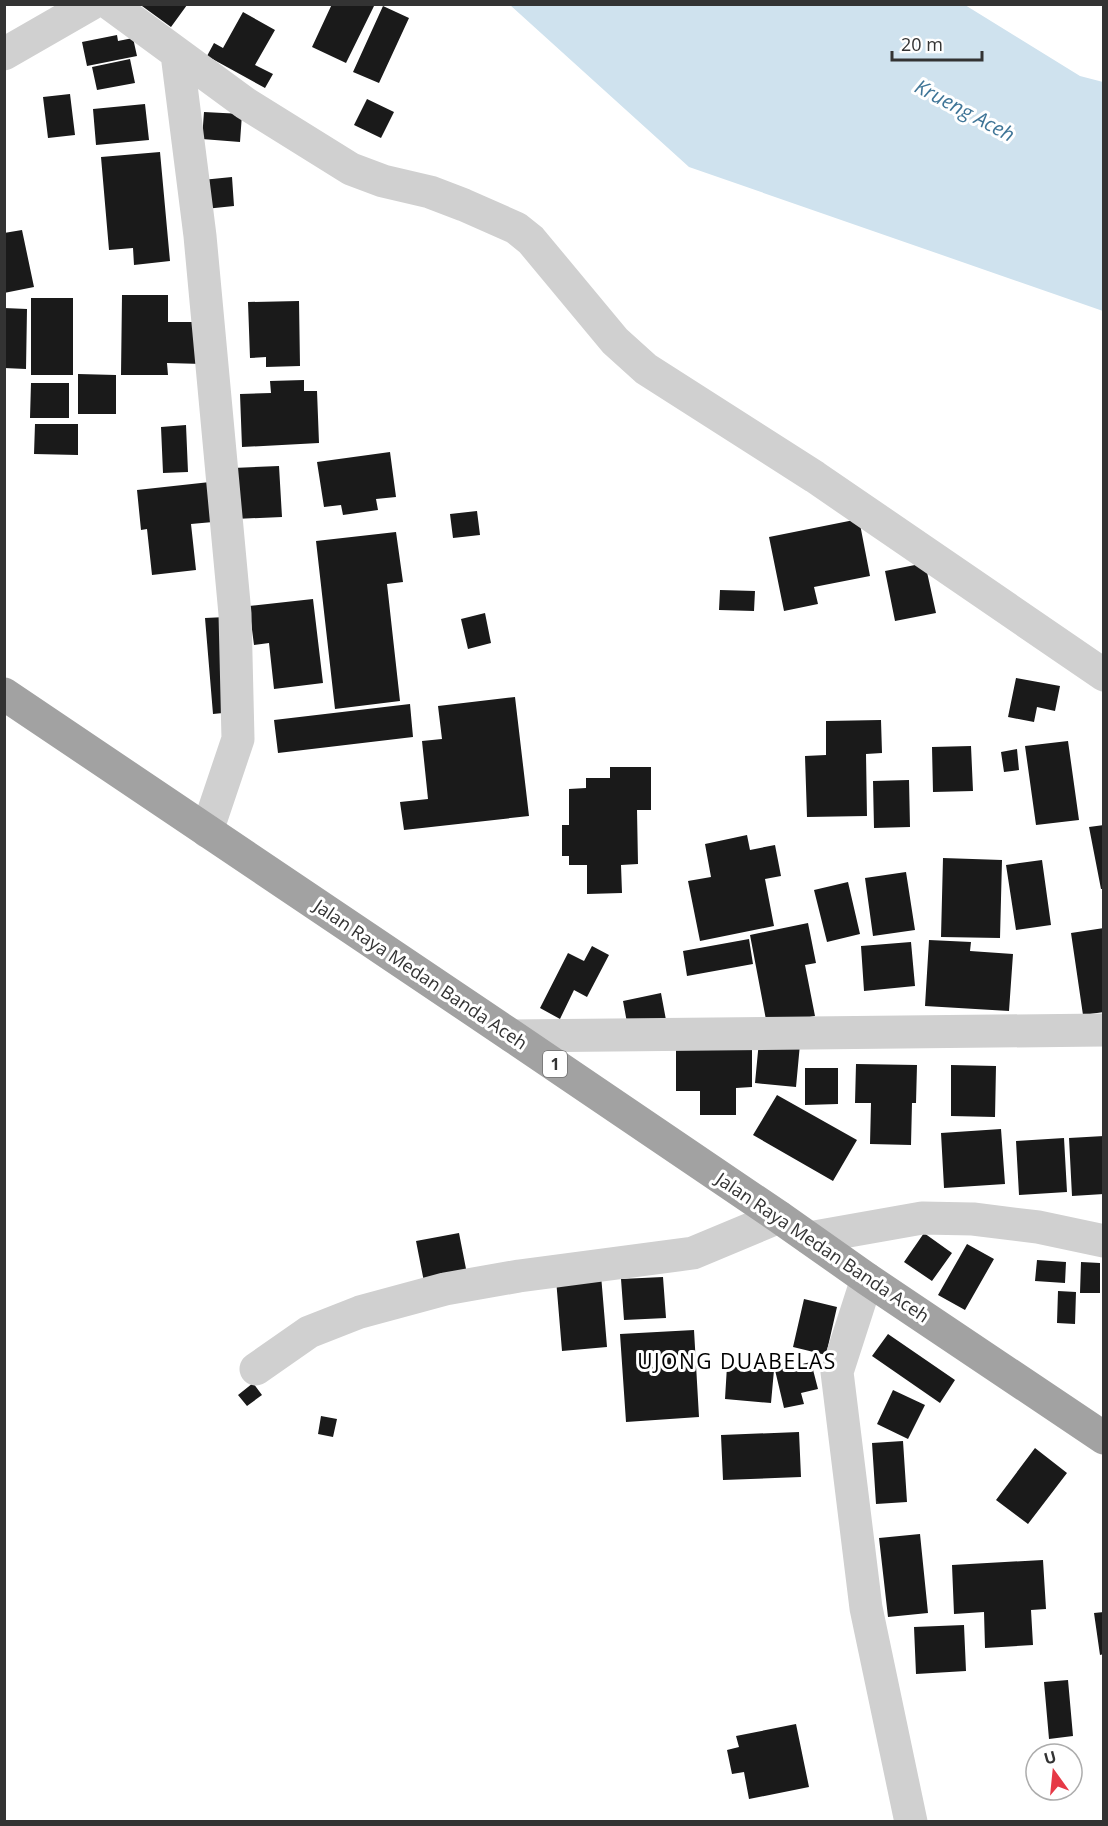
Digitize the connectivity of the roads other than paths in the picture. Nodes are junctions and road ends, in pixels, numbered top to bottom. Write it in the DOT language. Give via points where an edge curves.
graph roads {
  1 [pos="91,4"];
  2 [pos="110,4"];
  3 [pos="4,54"];
  4 [pos="177,54"];
  5 [pos="1104,675"];
  6 [pos="4,694"];
  7 [pos="207,831"];
  8 [pos="1104,1030"];
  9 [pos="512,1036"];
  10 [pos="779,1216"];
  11 [pos="809,1238"];
  12 [pos="1104,1241"];
  13 [pos="867,1279"];
  14 [pos="256,1369"];
  15 [pos="1104,1438"];
  16 [pos="911,1821"];
  1 -- 3 [label="street"];
  2 -- 4 [label="street"];
  4 -- 5 [label="street" via="245,103 351,169 430,192 516,228 531,240 615,341 646,369 815,477"];
  4 -- 7 [label="street" via="200,236 235,614 238,739"];
  6 -- 7 [label="highway, Jalan Raya Medan Banda Aceh / 1"];
  7 -- 9 [label="highway, Jalan Raya Medan Banda Aceh / 1"];
  8 -- 9 [label="street"];
  9 -- 10 [label="highway, Jalan Raya Medan Banda Aceh / 1"];
  10 -- 11 [label="highway, Jalan Raya Medan Banda Aceh / 1"];
  10 -- 14 [label="street" via="693,1253 445,1289 360,1312 309,1332"];
  11 -- 12 [label="street" via="922,1218 984,1220"];
  11 -- 13 [label="highway, Jalan Raya Medan Banda Aceh / 1"];
  13 -- 15 [label="highway, Jalan Raya Medan Banda Aceh / 1"];
  13 -- 16 [label="street" via="837,1372 866,1608"];
}
